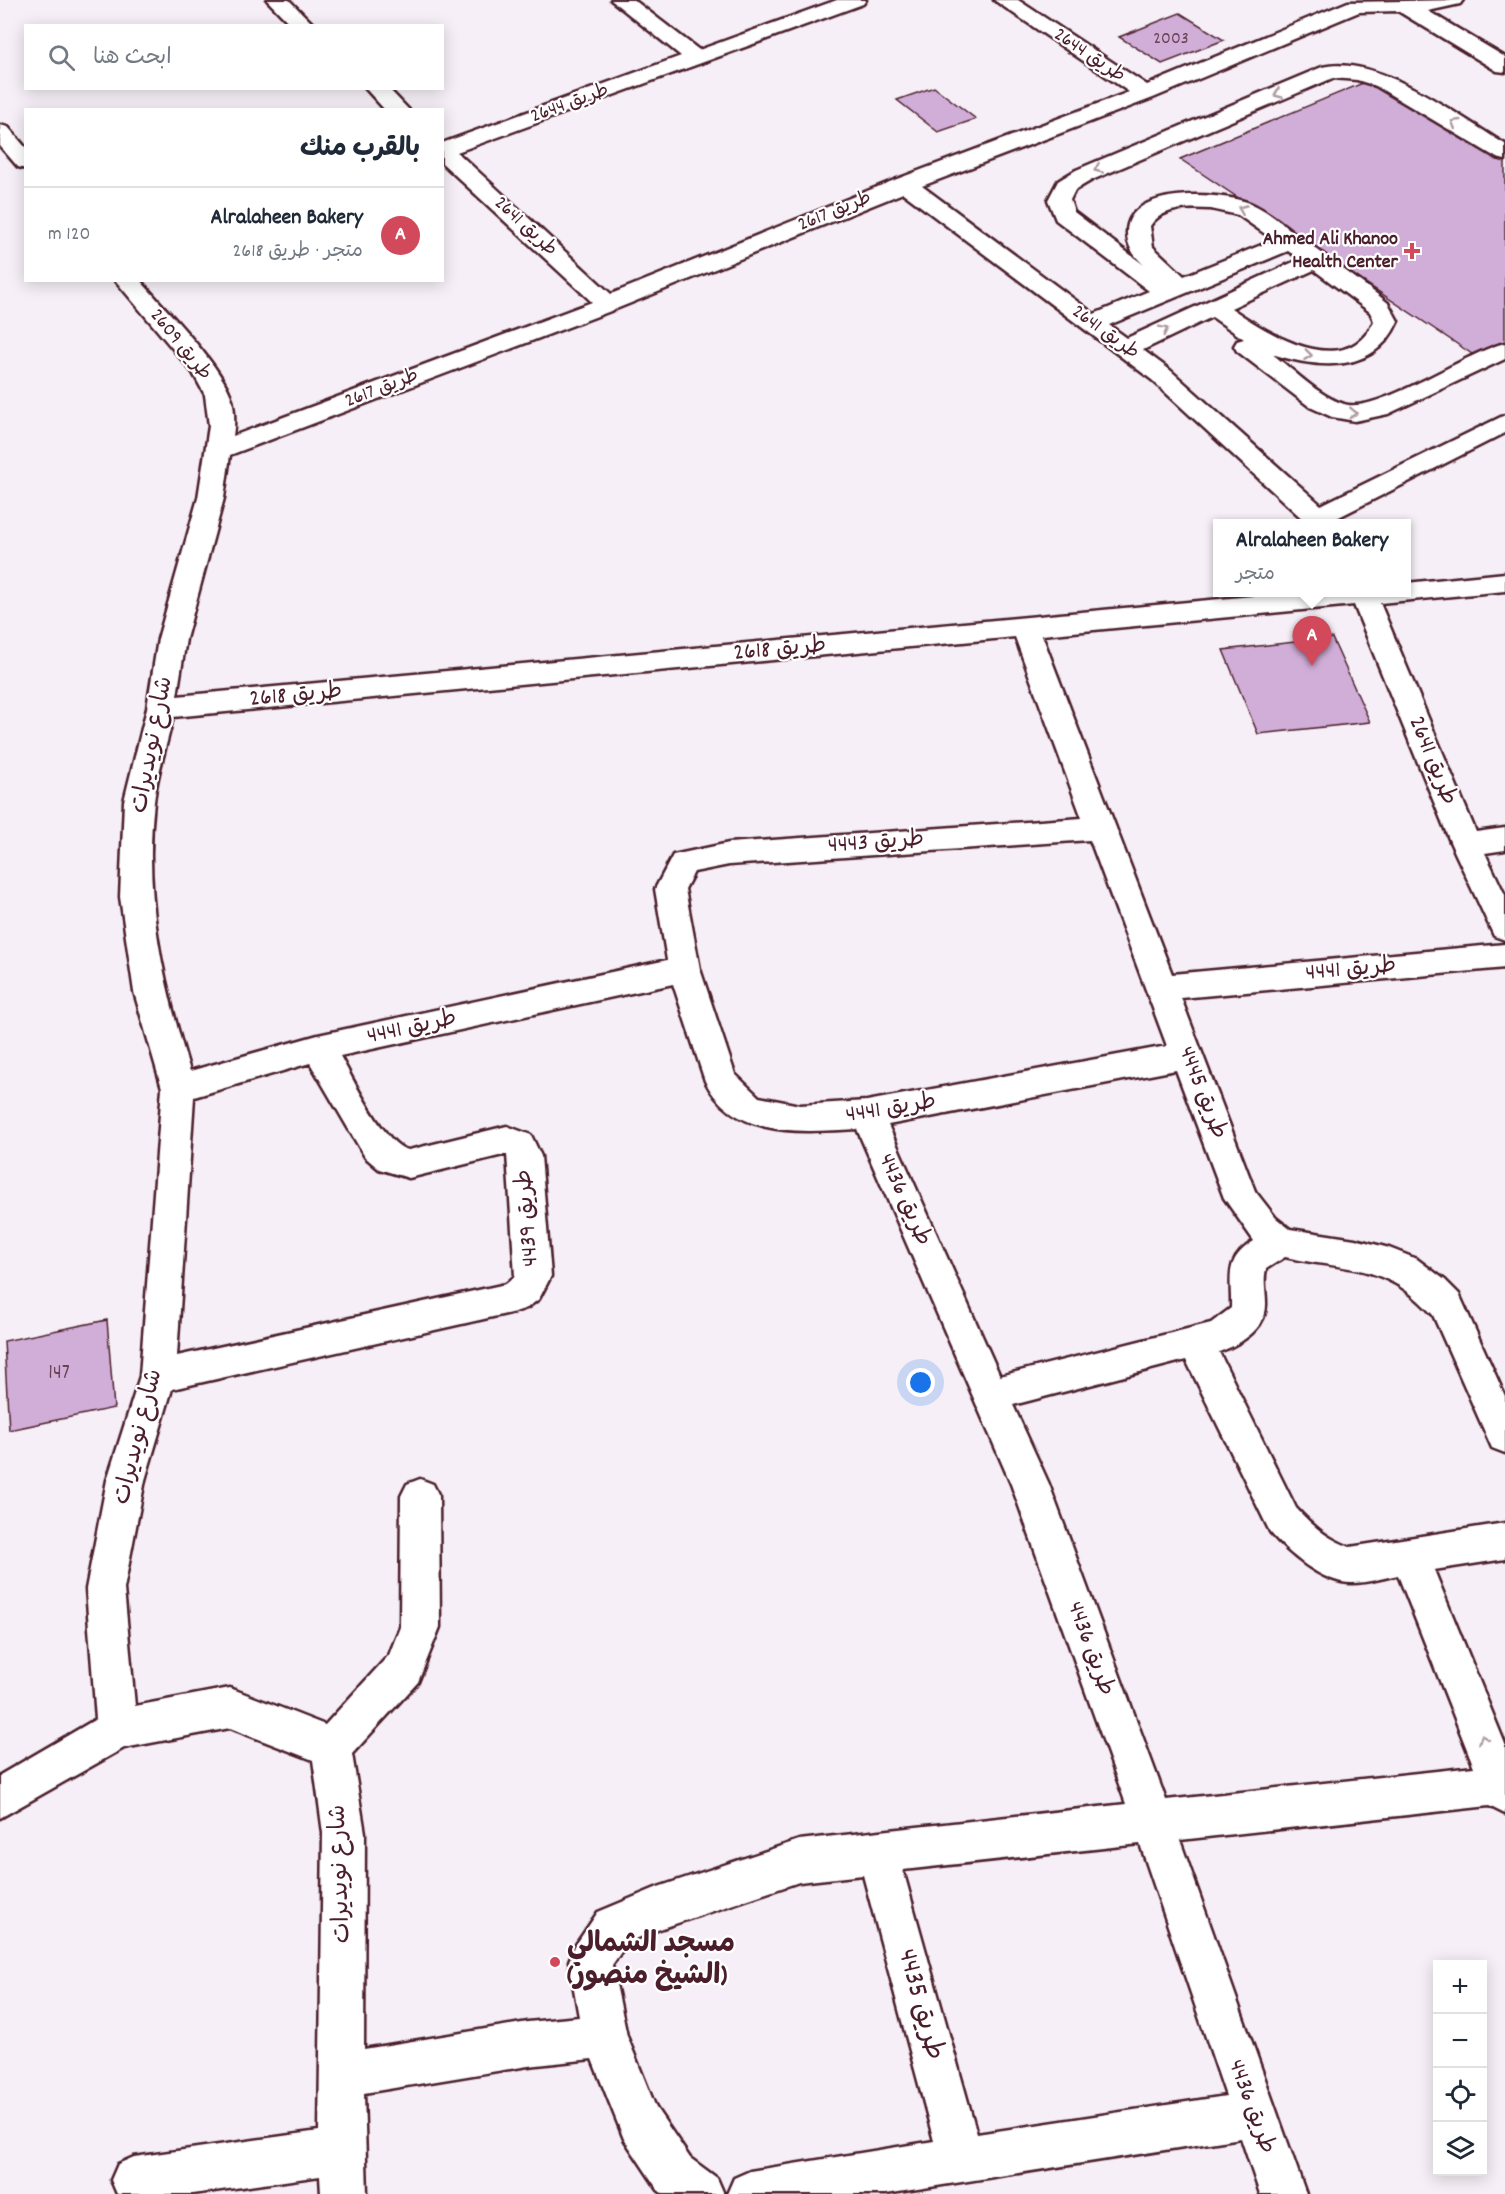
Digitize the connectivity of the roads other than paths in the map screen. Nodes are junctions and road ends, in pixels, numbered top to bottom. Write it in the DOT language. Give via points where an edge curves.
graph roads {
  1 [pos="277,0"];
  2 [pos="621,0"];
  3 [pos="856,0"];
  4 [pos="1004,0"];
  5 [pos="1453,0"];
  6 [pos="1365,2"];
  7 [pos="1404,6"];
  8 [pos="303,24"];
  9 [pos="697,59"];
  10 [pos="1505,66"];
  11 [pos="377,90"];
  12 [pos="1144,93"];
  13 [pos="396,108"];
  14 [pos="0,132"];
  15 [pos="444,150"];
  16 [pos="444,151"];
  17 [pos="1505,153"];
  18 [pos="24,160"];
  19 [pos="905,184"];
  20 [pos="1284,244"];
  21 [pos="1310,263"];
  22 [pos="129,282"];
  23 [pos="1175,290"];
  24 [pos="608,304"];
  25 [pos="1207,310"];
  26 [pos="1092,324"];
  27 [pos="1126,348"];
  28 [pos="1505,350"];
  29 [pos="1505,423"];
  30 [pos="220,450"];
  31 [pos="1293,497"];
  32 [pos="1290,519"];
  33 [pos="1322,519"];
  34 [pos="1325,519"];
  35 [pos="1505,582"];
  36 [pos="1411,592"];
  37 [pos="1317,597"];
  38 [pos="1364,597"];
  39 [pos="1025,627"];
  40 [pos="161,708"];
  41 [pos="1099,828"];
  42 [pos="1505,839"];
  43 [pos="1466,844"];
  44 [pos="670,889"];
  45 [pos="1505,927"];
  46 [pos="1505,956"];
  47 [pos="684,969"];
  48 [pos="1161,987"];
  49 [pos="318,1048"];
  50 [pos="1188,1055"];
  51 [pos="178,1088"];
  52 [pos="867,1115"];
  53 [pos="1281,1241"];
  54 [pos="1196,1341"];
  55 [pos="158,1376"];
  56 [pos="990,1395"];
  57 [pos="1505,1436"];
  58 [pos="420,1496"];
  59 [pos="1505,1541"];
  60 [pos="1410,1557"];
  61 [pos="117,1730"];
  62 [pos="331,1747"];
  63 [pos="1503,1789"];
  64 [pos="0,1798"];
  65 [pos="1153,1822"];
  66 [pos="877,1851"];
  67 [pos="605,2036"];
  68 [pos="343,2074"];
  69 [pos="1253,2115"];
  70 [pos="341,2150"];
  71 [pos="961,2158"];
  72 [pos="134,2180"];
  73 [pos="344,2194"];
  74 [pos="701,2194"];
  75 [pos="750,2194"];
  76 [pos="1282,2194"];
  1 -- 8 [label="street"];
  2 -- 9 [label="street"];
  3 -- 9 [label="street, طريق 2644"];
  4 -- 12 [label="street, طريق 2644"];
  5 -- 7 [label="street, طريق 2617"];
  6 -- 7 [label="street, طريق 2617"];
  6 -- 12 [label="street, طريق 2617"];
  7 -- 10 [label="street"];
  9 -- 15 [label="street, طريق 2644"];
  11 -- 13 [label="street"];
  12 -- 19 [label="street, طريق 2617"];
  14 -- 18 [label="street"];
  16 -- 24 [label="street, طريق 2641"];
  17 -- 23 [label="street, one-way" via="1384,81 1368,74 1330,72 1066,186 1059,200 1064,215"];
  19 -- 24 [label="street, طريق 2617"];
  19 -- 26 [label="street, طريق 2641"];
  20 -- 23 [label="street"];
  21 -- 25 [label="street"];
  22 -- 30 [label="street, طريق 2609" via="203,370 218,394"];
  25 -- 23 [label="street, one-way" via="1290,351 1335,356 1377,341 1386,321 1380,308 1254,214 1208,200 1174,202 1149,213 1138,231 1139,241"];
  23 -- 26 [label="street"];
  24 -- 30 [label="street, طريق 2617"];
  27 -- 25 [label="street, one-way"];
  25 -- 28 [label="street, one-way" via="1319,402 1348,414 1379,409"];
  26 -- 27 [label="street, طريق 2641"];
  27 -- 31 [label="street, طريق 2641" via="1222,428"];
  29 -- 34 [label="street"];
  30 -- 40 [label="street, شارع نويديرات" via="211,498 172,639"];
  31 -- 32 [label="street"];
  31 -- 33 [label="street, طريق 2641"];
  35 -- 36 [label="street"];
  37 -- 39 [label="street, طريق 2618"];
  38 -- 43 [label="street, طريق 2641"];
  39 -- 40 [label="street, طريق 2618"];
  39 -- 41 [label="street, طريق 4445"];
  40 -- 51 [label="street, شارع نويديرات" via="139,801 135,897 150,992"];
  41 -- 44 [label="street, طريق 4443" via="729,854 684,863"];
  41 -- 48 [label="street, طريق 4445"];
  42 -- 43 [label="street"];
  43 -- 45 [label="street, طريق 2641"];
  44 -- 47 [label="street, طريق 4441"];
  46 -- 48 [label="street, طريق 4441"];
  47 -- 49 [label="street, طريق 4441"];
  47 -- 52 [label="street, طريق 4441" via="722,1080 749,1109 800,1119"];
  48 -- 50 [label="street, طريق 4445"];
  49 -- 51 [label="street, طريق 4441"];
  49 -- 55 [label="street, طريق 4439" via="377,1147 396,1163 409,1164 507,1140 518,1142 524,1156 533,1276 527,1288 515,1296"];
  50 -- 52 [label="street, طريق 4441"];
  50 -- 53 [label="street, طريق 4445" via="1241,1198 1264,1228"];
  51 -- 55 [label="street, شارع نويديرات"];
  52 -- 56 [label="street, طريق 4436"];
  53 -- 54 [label="street" via="1252,1260 1247,1269 1250,1304 1242,1323 1219,1336"];
  53 -- 57 [label="street" via="1397,1264 1434,1289 1446,1305"];
  54 -- 56 [label="street"];
  54 -- 60 [label="street" via="1283,1520 1301,1540 1324,1556 1350,1565"];
  55 -- 61 [label="street, شارع نويديرات" via="126,1480 105,1589"];
  56 -- 65 [label="street, طريق 4436" via="1030,1484"];
  58 -- 62 [label="street" via="420,1628 404,1668"];
  59 -- 60 [label="street"];
  63 -- 60 [label="street, one-way"];
  61 -- 62 [label="street" via="230,1708"];
  61 -- 64 [label="street"];
  62 -- 68 [label="street, شارع نويديرات" via="344,1833"];
  63 -- 65 [label="street"];
  65 -- 66 [label="street"];
  65 -- 69 [label="street, طريق 4436"];
  66 -- 67 [label="street" via="799,1861 613,1927 591,1961"];
  66 -- 71 [label="street, طريق 4435"];
  67 -- 68 [label="street" via="528,2044"];
  67 -- 74 [label="street" via="640,2123 674,2174"];
  68 -- 70 [label="street, شارع نويديرات"];
  69 -- 71 [label="street"];
  69 -- 76 [label="street, طريق 4436"];
  70 -- 72 [label="street"];
  70 -- 73 [label="street, شارع نويديرات"];
  71 -- 75 [label="street"];
}
